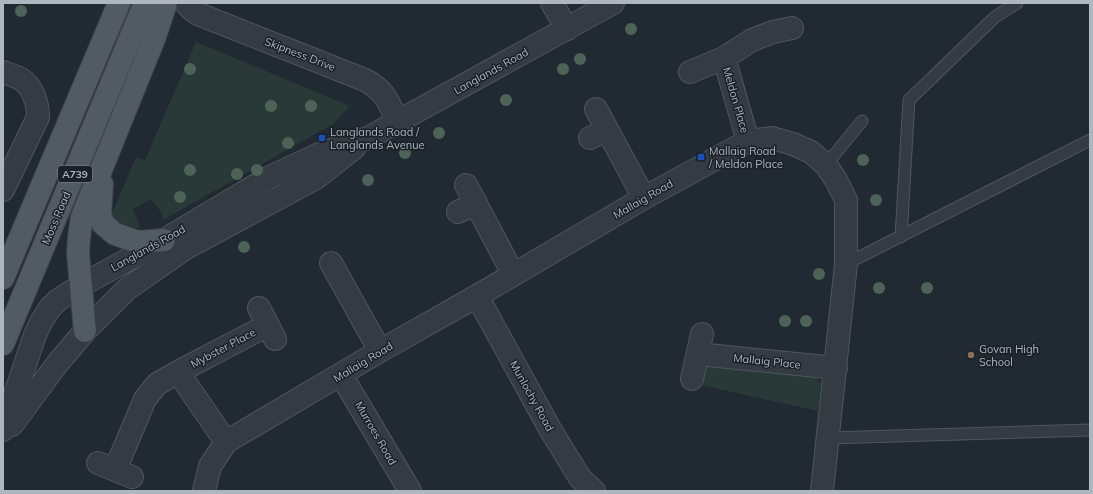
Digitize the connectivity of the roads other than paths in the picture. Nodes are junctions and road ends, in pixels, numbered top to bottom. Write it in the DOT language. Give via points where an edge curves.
graph roads {
  1 [pos="119,3"];
  2 [pos="145,3"];
  3 [pos="166,3"];
  4 [pos="186,3"];
  5 [pos="552,3"];
  6 [pos="613,3"];
  7 [pos="1017,3"];
  8 [pos="792,28"];
  9 [pos="567,29"];
  10 [pos="724,58"];
  11 [pos="3,72"];
  12 [pos="690,72"];
  13 [pos="596,109"];
  14 [pos="862,121"];
  15 [pos="398,122"];
  16 [pos="368,138"];
  17 [pos="1090,140"];
  18 [pos="748,141"];
  19 [pos="826,164"];
  20 [pos="102,167"];
  21 [pos="3,190"];
  22 [pos="644,198"];
  23 [pos="466,200"];
  24 [pos="901,236"];
  25 [pos="3,239"];
  26 [pos="164,240"];
  27 [pos="846,264"];
  28 [pos="513,274"];
  29 [pos="332,277"];
  30 [pos="3,278"];
  31 [pos="80,286"];
  32 [pos="477,296"];
  33 [pos="267,324"];
  34 [pos="85,331"];
  35 [pos="3,344"];
  36 [pos="380,351"];
  37 [pos="836,368"];
  38 [pos="178,372"];
  39 [pos="342,375"];
  40 [pos="692,379"];
  41 [pos="3,430"];
  42 [pos="1090,430"];
  43 [pos="3,437"];
  44 [pos="828,438"];
  45 [pos="226,442"];
  46 [pos="115,470"];
  47 [pos="204,491"];
  48 [pos="410,491"];
  49 [pos="594,491"];
  50 [pos="822,491"];
  1 -- 25 [label="main road"];
  1 -- 30 [label="main road, A739"];
  2 -- 35 [label="main road, Moss Road / A739"];
  3 -- 20 [label="main road"];
  4 -- 15 [label="street, Skipness Drive" via="198,14 377,86 384,94"];
  5 -- 9 [label="street"];
  6 -- 9 [label="street, Langlands Road"];
  7 -- 24 [label="lane" via="995,17 909,100"];
  8 -- 10 [label="street, Meldon Place" via="752,40"];
  9 -- 15 [label="street, Langlands Road"];
  10 -- 12 [label="street, Meldon Place"];
  10 -- 18 [label="street, Meldon Place"];
  11 -- 21 [label="street" via="20,79 32,90 38,107 38,117"];
  13 -- 22 [label="street" via="598,134"];
  14 -- 19 [label="lane"];
  15 -- 16 [label="street, Langlands Road"];
  16 -- 26 [label="street, Langlands Road" via="317,155 270,177"];
  16 -- 34 [label="street, Langlands Road" via="316,178 179,253 127,289"];
  17 -- 24 [label="lane"];
  18 -- 19 [label="street, Mallaig Road" via="772,138 793,144 811,152"];
  18 -- 22 [label="street, Mallaig Road"];
  19 -- 27 [label="street, Mallaig Road" via="846,200"];
  20 -- 26 [label="main road" via="100,213 103,224 115,234 138,242"];
  20 -- 31 [label="main road" via="82,217 78,253"];
  22 -- 28 [label="street, Mallaig Road"];
  23 -- 28 [label="street"];
  24 -- 27 [label="lane"];
  26 -- 31 [label="street, Langlands Road"];
  27 -- 37 [label="street, Mallaig Road"];
  28 -- 32 [label="street, Mallaig Road"];
  29 -- 36 [label="street"];
  31 -- 34 [label="main road"];
  31 -- 41 [label="street, Langlands Road" via="58,300 41,322"];
  32 -- 36 [label="street, Mallaig Road"];
  32 -- 49 [label="street, Munlochy Road" via="550,429 580,478"];
  33 -- 38 [label="street, Mybster Place"];
  34 -- 43 [label="street, Langlands Road"];
  36 -- 39 [label="street, Mallaig Road"];
  37 -- 40 [label="street, Mallaig Place" via="700,344"];
  37 -- 44 [label="street, Mallaig Road"];
  38 -- 45 [label="street, Mybster Place"];
  38 -- 46 [label="street, Mybster Place" via="157,384 146,399"];
  39 -- 45 [label="street, Mallaig Road"];
  39 -- 48 [label="street, Murroes Road"];
  42 -- 44 [label="lane"];
  44 -- 50 [label="street, Mallaig Road"];
  45 -- 47 [label="street, Mallaig Road" via="210,466"];
}
